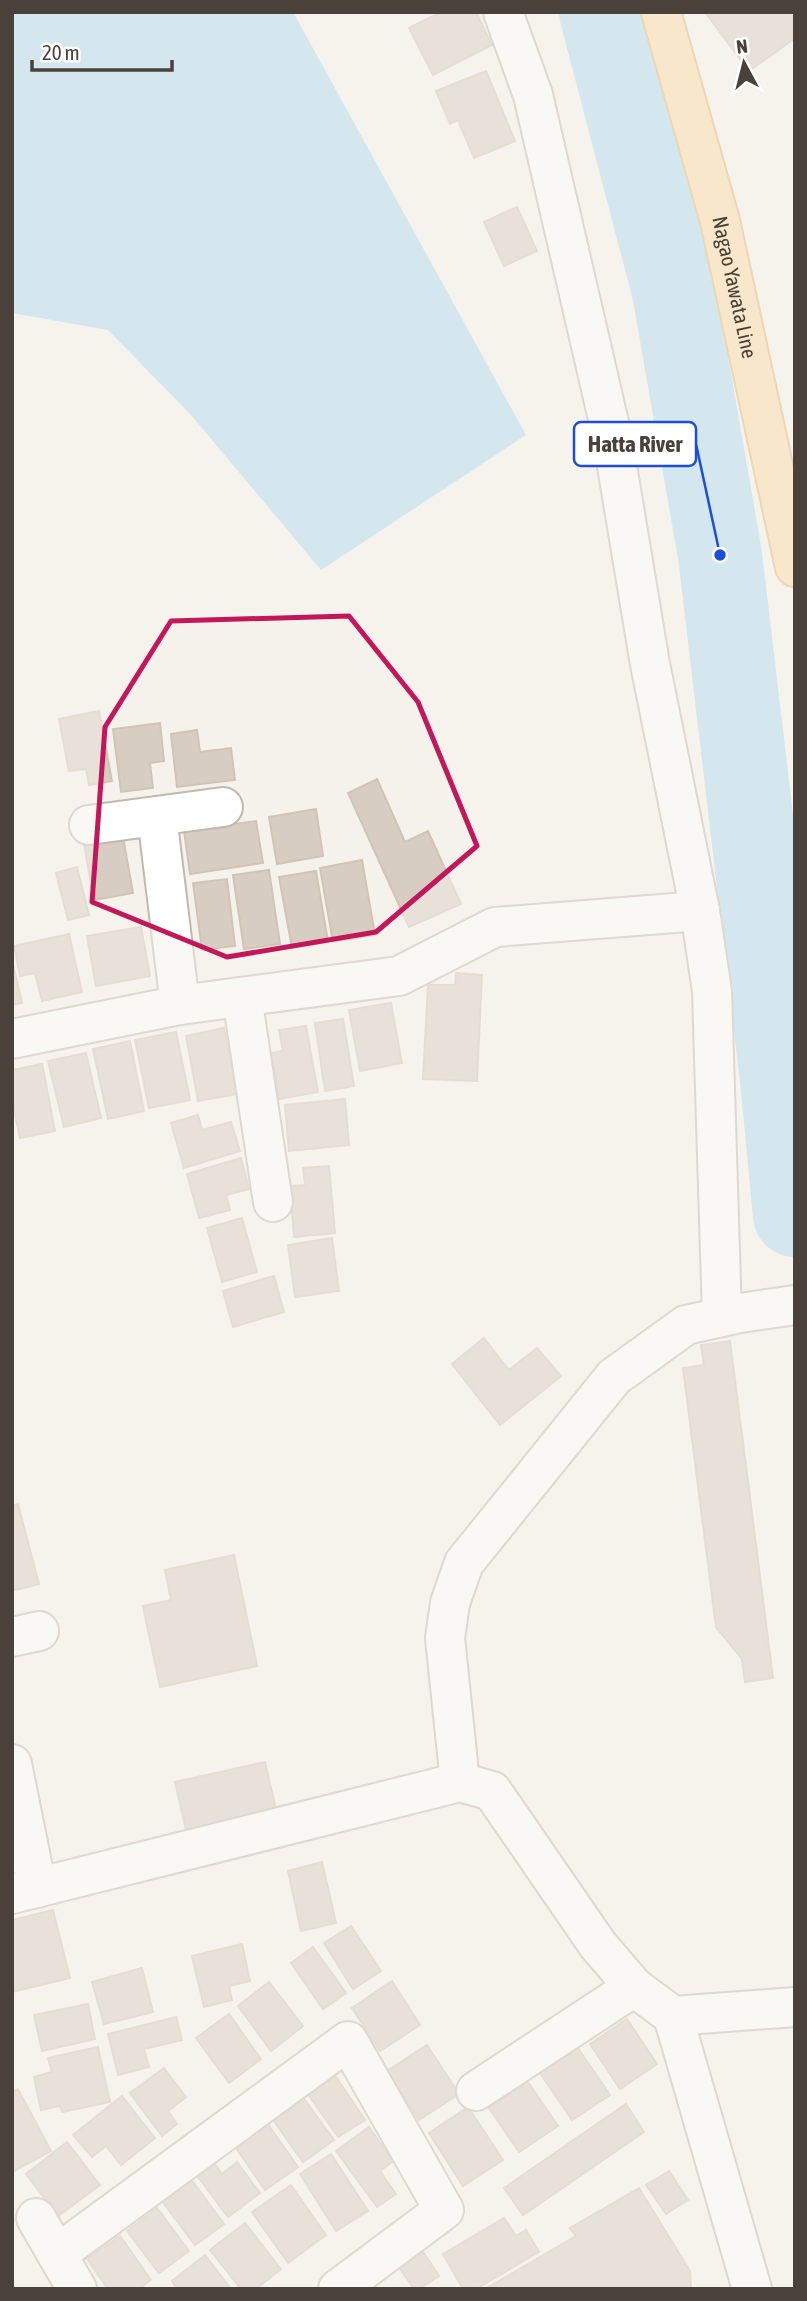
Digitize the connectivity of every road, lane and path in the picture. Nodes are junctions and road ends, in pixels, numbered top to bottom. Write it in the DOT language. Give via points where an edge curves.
graph roads {
  1 [pos="503,12"];
  2 [pos="661,12"];
  3 [pos="795,567"];
  4 [pos="223,807"];
  5 [pos="157,816"];
  6 [pos="89,825"];
  7 [pos="700,911"];
  8 [pos="242,997"];
  9 [pos="180,1005"];
  10 [pos="12,1039"];
  11 [pos="273,1202"];
  12 [pos="795,1305"];
  13 [pos="731,1315"];
  14 [pos="12,1764"];
  15 [pos="460,1782"];
  16 [pos="24,1891"];
  17 [pos="634,1987"];
  18 [pos="795,2007"];
  19 [pos="673,2016"];
  20 [pos="476,2091"];
  21 [pos="36,2218"];
  22 [pos="57,2253"];
  23 [pos="362,2282"];
  24 [pos="77,2289"];
  25 [pos="752,2289"];
  1 -- 7 [label="street" via="533,94 612,436 650,664"];
  2 -- 3 [label="main road, Nagao Yawata Line" via="720,221"];
  4 -- 5 [label="street"];
  5 -- 6 [label="street"];
  5 -- 9 [label="street"];
  7 -- 8 [label="street" via="495,927 399,976"];
  7 -- 13 [label="street" via="712,991"];
  8 -- 9 [label="street"];
  8 -- 11 [label="street"];
  9 -- 10 [label="street"];
  12 -- 13 [label="street"];
  13 -- 15 [label="street" via="686,1325 614,1377 464,1563 450,1603 445,1638"];
  14 -- 16 [label="street"];
  15 -- 16 [label="street"];
  15 -- 17 [label="street" via="492,1791 598,1945"];
  17 -- 19 [label="street"];
  17 -- 20 [label="street"];
  18 -- 19 [label="street"];
  19 -- 25 [label="street"];
  21 -- 22 [label="street"];
  22 -- 23 [label="street" via="348,2041 444,2210"];
  22 -- 24 [label="street"];
}
